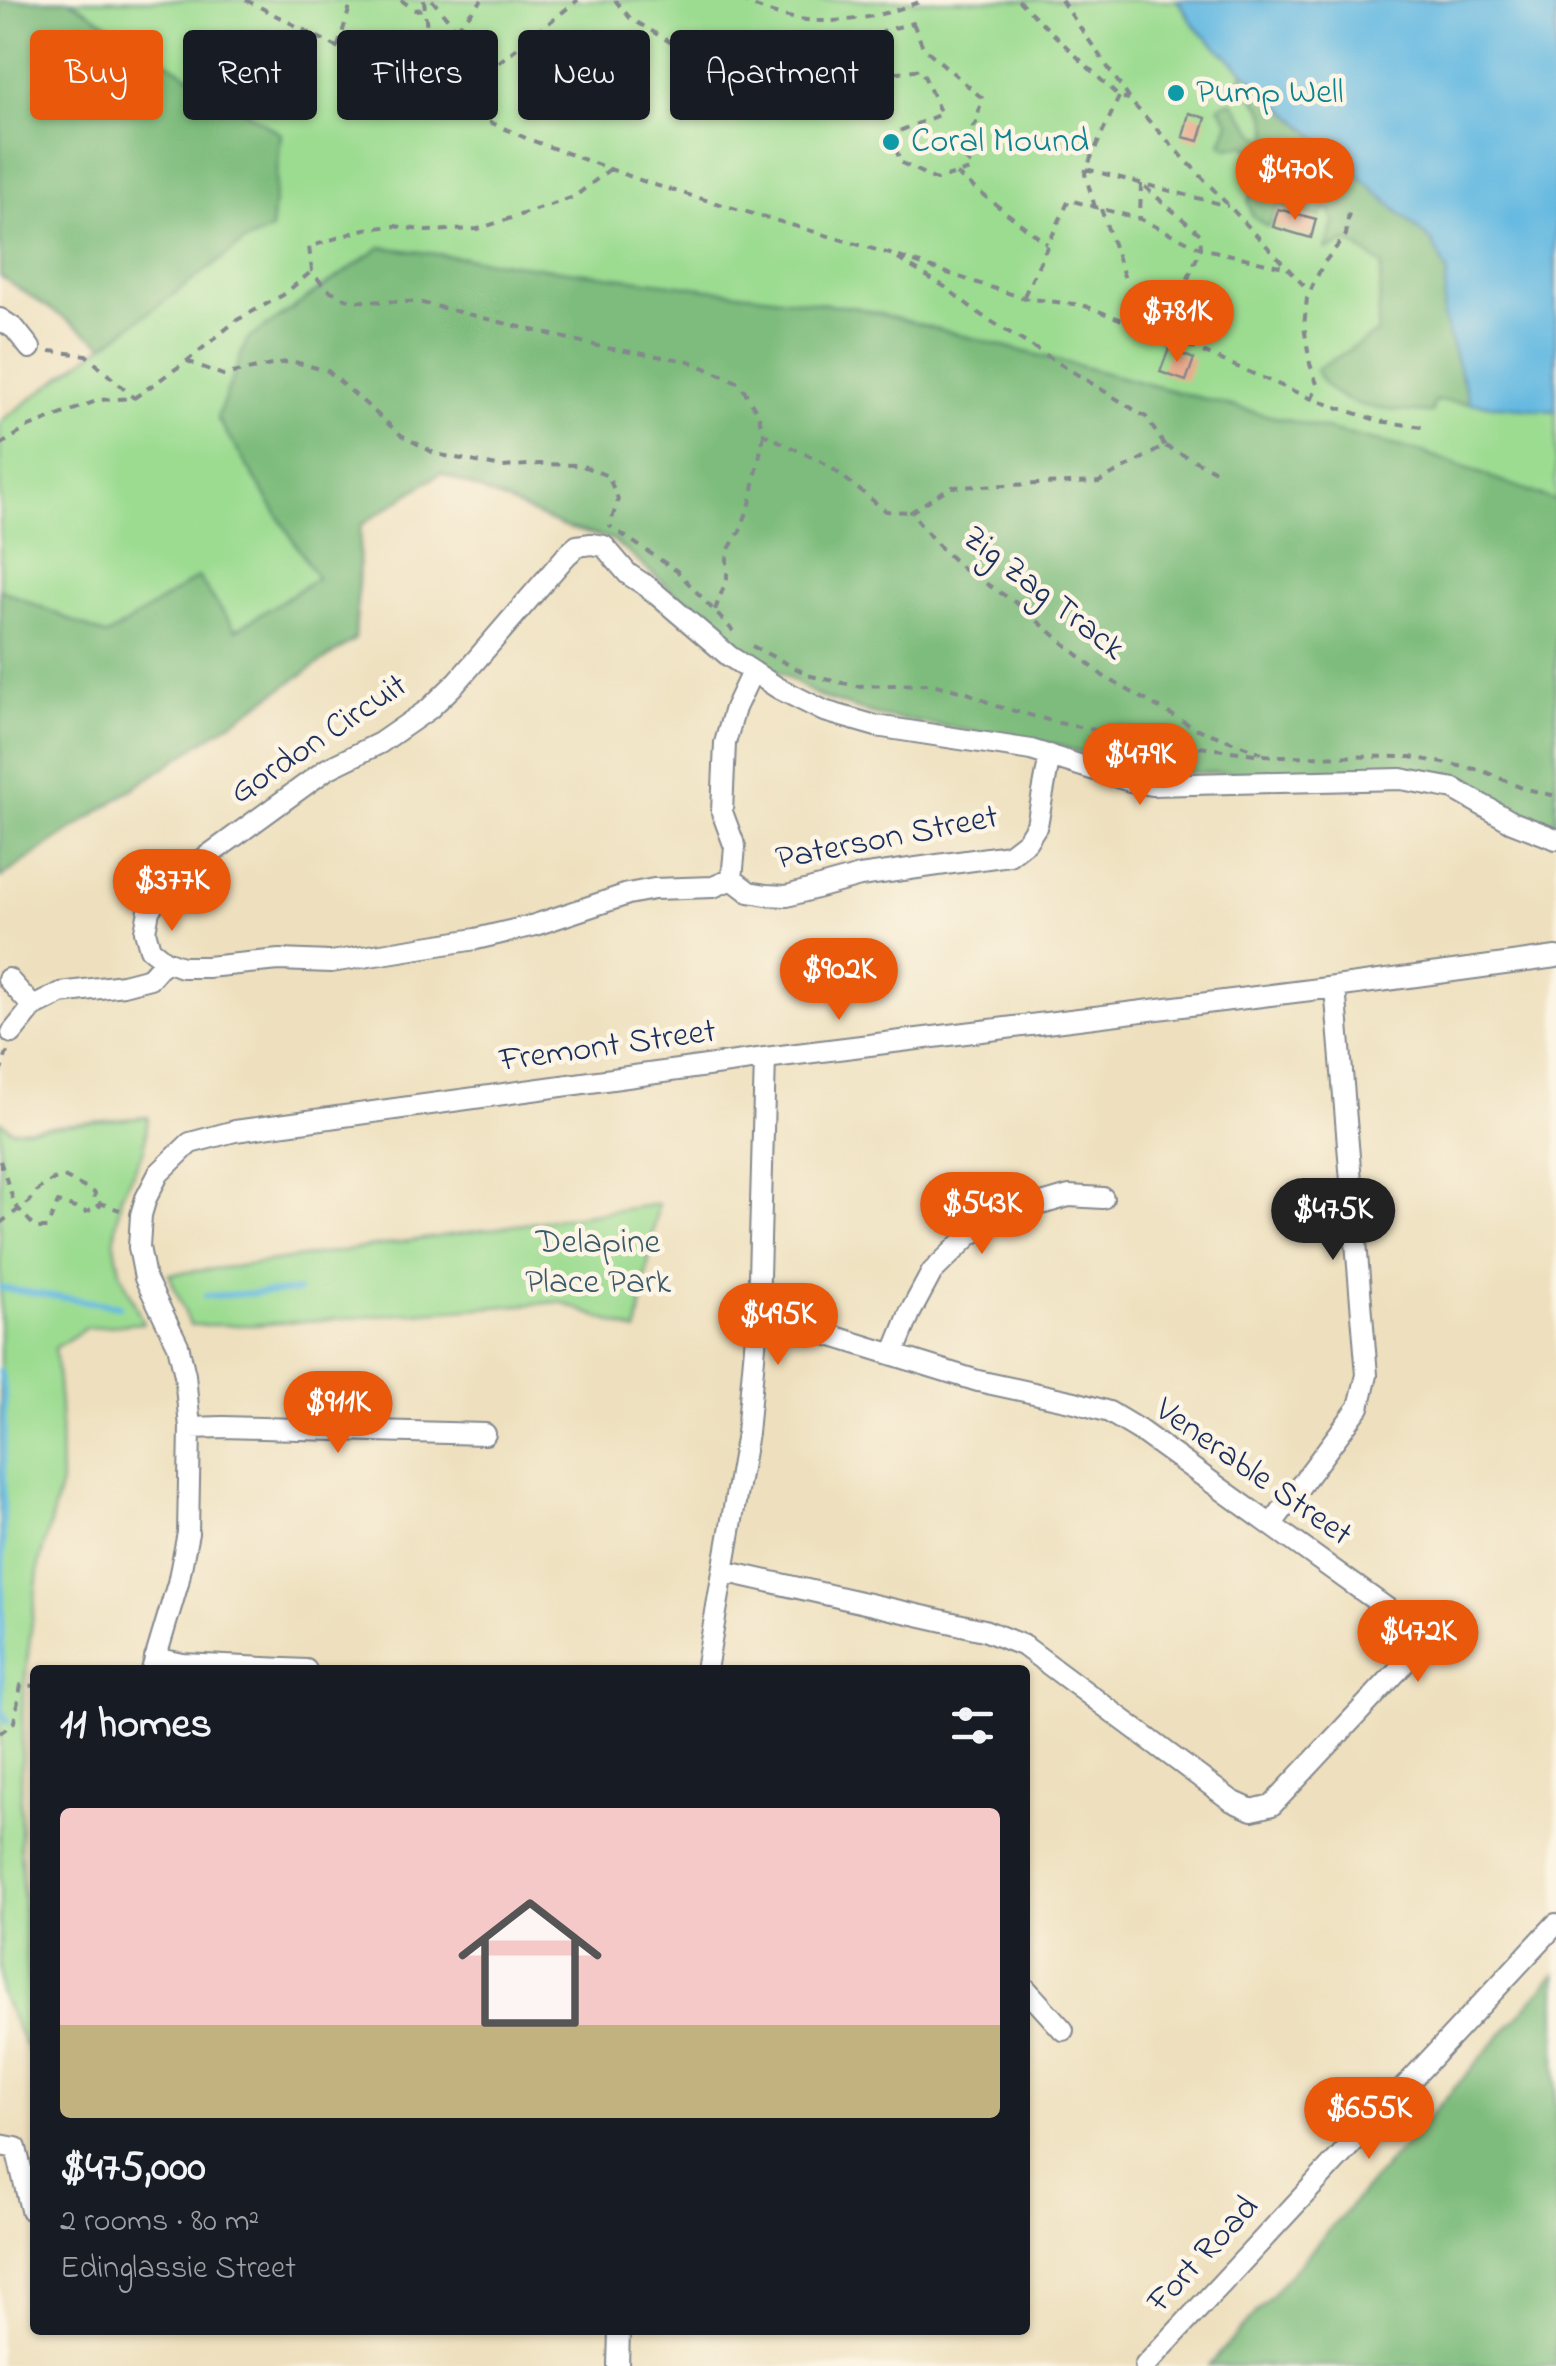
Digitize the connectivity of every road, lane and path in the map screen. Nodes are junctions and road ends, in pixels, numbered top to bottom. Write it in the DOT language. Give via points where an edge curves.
graph roads {
  1 [pos="246,0"];
  2 [pos="352,0"];
  3 [pos="400,0"];
  4 [pos="424,0"];
  5 [pos="432,0"];
  6 [pos="482,0"];
  7 [pos="578,0"];
  8 [pos="615,0"];
  9 [pos="740,0"];
  10 [pos="924,0"];
  11 [pos="1018,0"];
  12 [pos="1061,0"];
  13 [pos="426,9"];
  14 [pos="457,28"];
  15 [pos="343,30"];
  16 [pos="428,30"];
  17 [pos="670,42"];
  18 [pos="337,46"];
  19 [pos="498,63"];
  20 [pos="1119,97"];
  21 [pos="1130,99"];
  22 [pos="486,120"];
  23 [pos="610,169"];
  24 [pos="1086,169"];
  25 [pos="956,174"];
  26 [pos="1142,184"];
  27 [pos="1228,206"];
  28 [pos="1098,208"];
  29 [pos="1349,210"];
  30 [pos="1140,219"];
  31 [pos="1048,244"];
  32 [pos="1202,248"];
  33 [pos="890,254"];
  34 [pos="1289,268"];
  35 [pos="312,272"];
  36 [pos="1125,278"];
  37 [pos="1309,291"];
  38 [pos="1023,298"];
  39 [pos="1177,304"];
  40 [pos="0,320"];
  41 [pos="30,348"];
  42 [pos="187,361"];
  43 [pos="134,398"];
  44 [pos="1312,399"];
  45 [pos="1422,427"];
  46 [pos="764,434"];
  47 [pos="0,446"];
  48 [pos="1165,446"];
  49 [pos="1218,472"];
  50 [pos="911,512"];
  51 [pos="714,611"];
  52 [pos="752,672"];
  53 [pos="1050,755"];
  54 [pos="1272,756"];
  55 [pos="1556,796"];
  56 [pos="1556,840"];
  57 [pos="732,879"];
  58 [pos="1556,957"];
  59 [pos="165,961"];
  60 [pos="8,979"];
  61 [pos="1334,987"];
  62 [pos="33,1007"];
  63 [pos="12,1033"];
  64 [pos="765,1058"];
  65 [pos="0,1161"];
  66 [pos="1104,1198"];
  67 [pos="94,1201"];
  68 [pos="18,1210"];
  69 [pos="141,1215"];
  70 [pos="0,1223"];
  71 [pos="758,1314"];
  72 [pos="893,1355"];
  73 [pos="190,1428"];
  74 [pos="485,1434"];
  75 [pos="1271,1525"];
  76 [pos="723,1571"];
  77 [pos="154,1664"];
  78 [pos="204,1665"];
  79 [pos="707,1665"];
  80 [pos="30,1686"];
  81 [pos="0,1733"];
  82 [pos="1556,1924"];
  83 [pos="1030,1994"];
  84 [pos="1062,2030"];
  85 [pos="0,2145"];
  86 [pos="30,2206"];
  87 [pos="619,2335"];
  88 [pos="618,2366"];
  89 [pos="1146,2366"];
  1 -- 18 [label="path"];
  2 -- 15 [label="path"];
  3 -- 13 [label="path"];
  4 -- 13 [label="path"];
  5 -- 14 [label="path"];
  6 -- 14 [label="path"];
  7 -- 19 [label="path"];
  8 -- 17 [label="path" via="630,18"];
  9 -- 10 [label="path" via="811,21 851,21"];
  11 -- 20 [label="path"];
  12 -- 21 [label="path"];
  13 -- 16 [label="path"];
  20 -- 21 [label="path"];
  20 -- 24 [label="path"];
  21 -- 27 [label="path"];
  22 -- 23 [label="path"];
  23 -- 33 [label="path"];
  23 -- 35 [label="path" via="574,197 478,229 395,226 309,247"];
  24 -- 26 [label="path"];
  24 -- 28 [label="path"];
  25 -- 25 [label="path" via="936,180 900,162 892,134 941,114 921,69 892,73 883,31 913,23 924,47 982,98 976,124 956,149 972,166"];
  25 -- 31 [label="path"];
  26 -- 27 [label="path"];
  26 -- 30 [label="path"];
  26 -- 32 [label="path" via="1200,234"];
  27 -- 34 [label="path"];
  28 -- 30 [label="path"];
  28 -- 31 [label="path" via="1069,200"];
  28 -- 36 [label="path"];
  29 -- 37 [label="path" via="1346,235"];
  30 -- 32 [label="path"];
  31 -- 38 [label="path"];
  32 -- 34 [label="path"];
  32 -- 39 [label="path"];
  33 -- 38 [label="path"];
  33 -- 48 [label="path" via="1146,418"];
  34 -- 37 [label="path"];
  35 -- 42 [label="path"];
  35 -- 46 [label="path" via="325,288 351,301 418,302 606,348 689,360 740,383"];
  37 -- 44 [label="path" via="1304,326 1316,384"];
  38 -- 44 [label="path" via="1082,305"];
  40 -- 41 [label="street"];
  41 -- 43 [label="path" via="86,355"];
  42 -- 43 [label="path"];
  42 -- 51 [label="path" via="223,375 291,360 328,371 402,435 436,454 502,466 580,464 608,476 618,499 610,526 677,570"];
  43 -- 47 [label="path" via="100,400 29,427"];
  44 -- 45 [label="path"];
  46 -- 50 [label="path" via="828,465 886,511"];
  46 -- 51 [label="path" via="750,504 727,552 727,578"];
  48 -- 49 [label="path"];
  48 -- 50 [label="path, Zig Zag Track" via="1099,482 950,487"];
  50 -- 54 [label="path, Zig Zag Track" via="962,569 1015,602 1104,676 1194,728"];
  51 -- 54 [label="path" via="742,640 811,676 856,686 932,684 1059,723"];
  52 -- 53 [label="street, Gordon Circuit" via="824,711 876,726"];
  52 -- 57 [label="street" via="725,743 722,812 735,847"];
  52 -- 59 [label="street, Gordon Circuit" via="628,574 604,546 577,546 429,709 327,769 162,889 146,930 150,950"];
  53 -- 56 [label="street, Gordon Circuit" via="1152,785 1431,783"];
  53 -- 57 [label="street, Paterson Street" via="1037,825 1009,855 860,876 787,896 749,892"];
  54 -- 55 [label="path" via="1411,757 1481,770"];
  57 -- 59 [label="street" via="713,887 628,894 476,940 331,962 182,967"];
  58 -- 61 [label="street, Fremont Street"];
  59 -- 62 [label="street" via="150,978 60,993"];
  60 -- 62 [label="street"];
  61 -- 64 [label="street, Fremont Street"];
  61 -- 75 [label="street" via="1367,1375 1359,1407"];
  62 -- 63 [label="street"];
  64 -- 69 [label="street, Fremont Street" via="235,1131 190,1143 159,1173"];
  64 -- 71 [label="street"];
  65 -- 68 [label="path"];
  66 -- 72 [label="street" via="1069,1196 1004,1215 970,1235 932,1272"];
  67 -- 68 [label="path" via="95,1194 64,1178 39,1189"];
  67 -- 68 [label="path" via="100,1206 86,1212 58,1202 48,1228 36,1228"];
  67 -- 69 [label="path"];
  68 -- 70 [label="path"];
  69 -- 73 [label="street" via="138,1247 145,1278 178,1345"];
  71 -- 72 [label="street, Venerable Street"];
  71 -- 76 [label="street" via="747,1434"];
  72 -- 75 [label="street, Venerable Street" via="1109,1412"];
  73 -- 74 [label="street"];
  73 -- 77 [label="street" via="188,1533"];
  75 -- 76 [label="street, Venerable Street" via="1399,1617 1408,1640 1403,1665 1272,1806 1252,1810 1024,1646 984,1630"];
  76 -- 79 [label="street"];
  77 -- 78 [label="street"];
  80 -- 81 [label="path" via="20,1685 14,1722"];
  82 -- 89 [label="street, Fort Road"];
  83 -- 84 [label="street"];
  85 -- 86 [label="street" via="16,2148"];
  87 -- 88 [label="street"];
}
